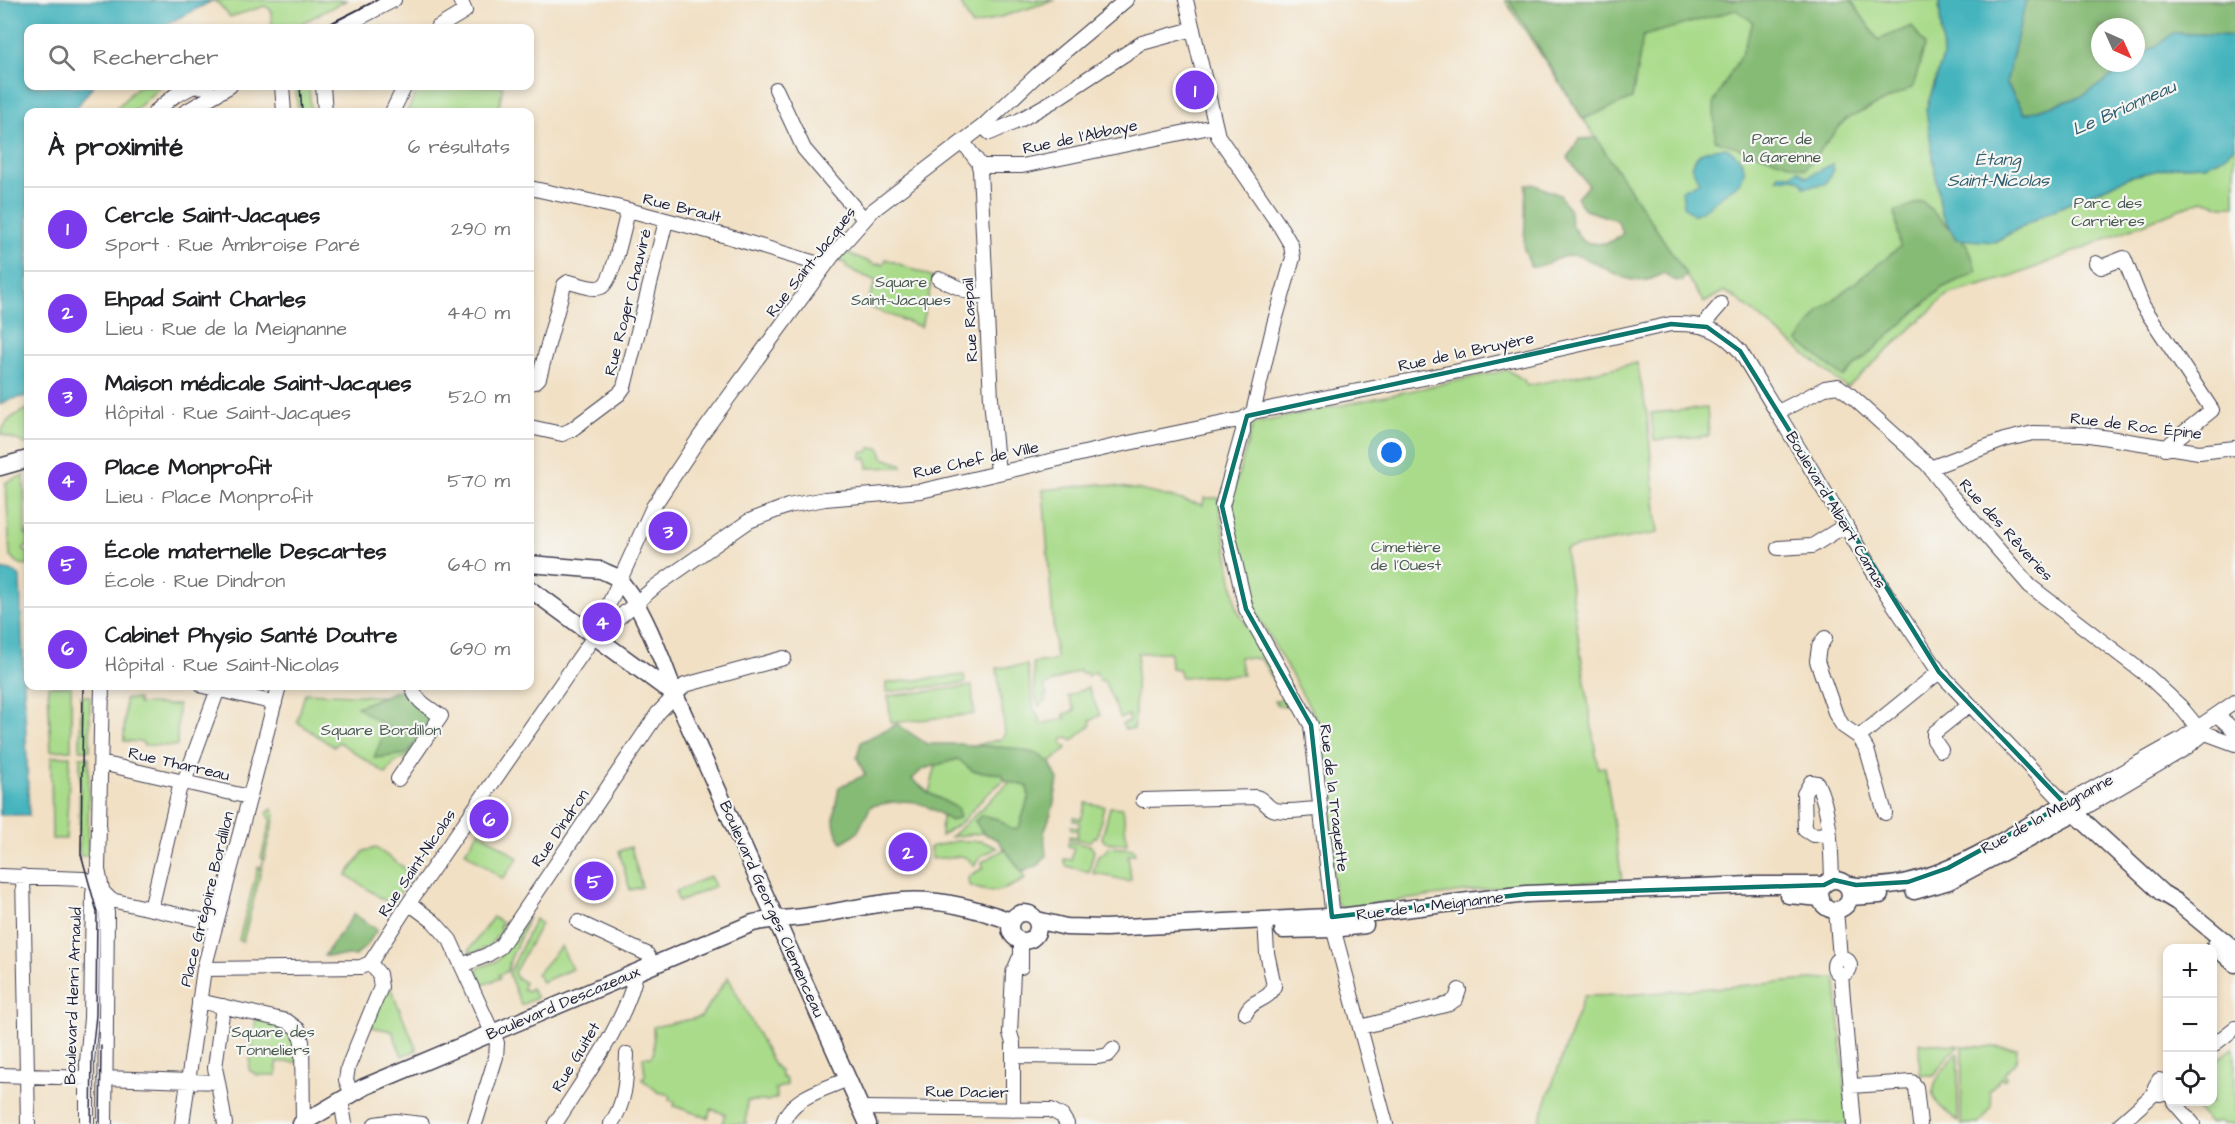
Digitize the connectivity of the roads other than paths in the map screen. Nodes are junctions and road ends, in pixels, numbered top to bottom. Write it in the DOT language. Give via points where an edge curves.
graph roads {
  1 [pos="394,0"];
  2 [pos="460,0"];
  3 [pos="1126,0"];
  4 [pos="1186,0"];
  5 [pos="348,24"];
  6 [pos="443,24"];
  7 [pos="1193,29"];
  8 [pos="776,89"];
  9 [pos="180,90"];
  10 [pos="186,90"];
  11 [pos="223,90"];
  12 [pos="282,90"];
  13 [pos="323,90"];
  14 [pos="403,90"];
  15 [pos="169,98"];
  16 [pos="159,108"];
  17 [pos="192,108"];
  18 [pos="284,108"];
  19 [pos="325,108"];
  20 [pos="394,108"];
  21 [pos="983,126"];
  22 [pos="1215,126"];
  23 [pos="963,142"];
  24 [pos="980,166"];
  25 [pos="534,189"];
  26 [pos="628,211"];
  27 [pos="864,219"];
  28 [pos="666,221"];
  29 [pos="2096,263"];
  30 [pos="825,266"];
  31 [pos="939,279"];
  32 [pos="986,299"];
  33 [pos="1721,304"];
  34 [pos="1702,326"];
  35 [pos="534,382"];
  36 [pos="1778,412"];
  37 [pos="1248,415"];
  38 [pos="534,428"];
  39 [pos="2235,448"];
  40 [pos="2166,449"];
  41 [pos="24,460"];
  42 [pos="0,467"];
  43 [pos="1931,470"];
  44 [pos="998,473"];
  45 [pos="1846,525"];
  46 [pos="1778,548"];
  47 [pos="534,564"];
  48 [pos="620,582"];
  49 [pos="534,592"];
  50 [pos="635,604"];
  51 [pos="595,635"];
  52 [pos="1826,638"];
  53 [pos="784,658"];
  54 [pos="1939,672"];
  55 [pos="102,690"];
  56 [pos="218,690"];
  57 [pos="222,690"];
  58 [pos="278,690"];
  59 [pos="412,690"];
  60 [pos="675,695"];
  61 [pos="2235,702"];
  62 [pos="275,703"];
  63 [pos="1969,705"];
  64 [pos="2225,716"];
  65 [pos="2202,730"];
  66 [pos="2235,731"];
  67 [pos="1859,737"];
  68 [pos="2235,744"];
  69 [pos="1941,750"];
  70 [pos="101,763"];
  71 [pos="398,778"];
  72 [pos="182,783"];
  73 [pos="249,797"];
  74 [pos="1143,800"];
  75 [pos="1320,809"];
  76 [pos="2070,809"];
  77 [pos="1885,813"];
  78 [pos="1828,834"];
  79 [pos="0,876"];
  80 [pos="24,876"];
  81 [pos="95,881"];
  82 [pos="1835,889"];
  83 [pos="2162,893"];
  84 [pos="409,903"];
  85 [pos="151,909"];
  86 [pos="1836,910"];
  87 [pos="776,918"];
  88 [pos="1011,921"];
  89 [pos="578,922"];
  90 [pos="215,923"];
  91 [pos="1333,923"];
  92 [pos="1265,925"];
  93 [pos="1032,932"];
  94 [pos="2235,950"];
  95 [pos="370,963"];
  96 [pos="2235,964"];
  97 [pos="462,965"];
  98 [pos="653,965"];
  99 [pos="204,969"];
  100 [pos="636,973"];
  101 [pos="1459,990"];
  102 [pos="199,1001"];
  103 [pos="223,1006"];
  104 [pos="1246,1013"];
  105 [pos="1361,1027"];
  106 [pos="2234,1028"];
  107 [pos="493,1034"];
  108 [pos="2217,1042"];
  109 [pos="1013,1050"];
  110 [pos="1113,1050"];
  111 [pos="627,1054"];
  112 [pos="0,1075"];
  113 [pos="28,1076"];
  114 [pos="87,1078"];
  115 [pos="105,1078"];
  116 [pos="848,1079"];
  117 [pos="187,1080"];
  118 [pos="218,1082"];
  119 [pos="1851,1086"];
  120 [pos="2163,1095"];
  121 [pos="347,1097"];
  122 [pos="2178,1106"];
  123 [pos="860,1108"];
  124 [pos="1013,1110"];
  125 [pos="1066,1121"];
  126 [pos="302,1123"];
  127 [pos="28,1124"];
  128 [pos="87,1124"];
  129 [pos="105,1124"];
  130 [pos="182,1124"];
  131 [pos="225,1124"];
  132 [pos="345,1124"];
  133 [pos="375,1124"];
  134 [pos="422,1124"];
  135 [pos="476,1124"];
  136 [pos="555,1124"];
  137 [pos="611,1124"];
  138 [pos="783,1124"];
  139 [pos="867,1124"];
  140 [pos="1386,1124"];
  141 [pos="1854,1124"];
  142 [pos="1920,1124"];
  143 [pos="2120,1124"];
  144 [pos="2193,1124"];
  1 -- 5 [label="street"];
  2 -- 6 [label="street" via="465,10"];
  3 -- 21 [label="street, Rue Saint-Jacques"];
  4 -- 7 [label="street, Rue de la Traquette"];
  7 -- 21 [label="street" via="1136,46 1053,101 1001,129 990,133"];
  7 -- 22 [label="street, Rue de la Traquette"];
  8 -- 27 [label="street" via="804,148"];
  9 -- 15 [label="street"];
  10 -- 15 [label="street"];
  11 -- 17 [label="street"];
  12 -- 18 [label="street"];
  13 -- 19 [label="street"];
  14 -- 20 [label="street"];
  15 -- 16 [label="street"];
  21 -- 23 [label="street, Rue Saint-Jacques"];
  22 -- 24 [label="street, Rue de l'Abbaye" via="1022,166"];
  22 -- 37 [label="street, Rue de la Traquette" via="1280,226 1291,245 1293,258"];
  23 -- 24 [label="street"];
  23 -- 27 [label="street, Rue Saint-Jacques"];
  24 -- 32 [label="street, Rue Raspail"];
  25 -- 26 [label="street, Rue Brault"];
  26 -- 28 [label="street, Rue Brault"];
  26 -- 35 [label="street" via="604,285 564,285 539,378"];
  27 -- 30 [label="street, Rue Saint-Jacques"];
  28 -- 30 [label="street, Rue Brault"];
  28 -- 38 [label="street, Rue Roger Chauviré" via="624,387 571,430 562,434"];
  29 -- 40 [label="street" via="2101,267 2124,258 2143,306 2212,410"];
  30 -- 48 [label="street, Rue Saint-Jacques" via="653,507"];
  31 -- 32 [label="street"];
  32 -- 44 [label="street, Rue Raspail"];
  33 -- 34 [label="street"];
  34 -- 36 [label="street, Boulevard Albert Camus" via="1728,337"];
  34 -- 37 [label="street, Rue de la Bruyère" via="1671,324"];
  36 -- 43 [label="street, Rue des Rêveries" via="1825,387 1838,386"];
  36 -- 45 [label="street, Boulevard Albert Camus"];
  37 -- 44 [label="street, Rue Chef de Ville"];
  37 -- 75 [label="street, Rue de la Traquette" via="1222,506 1246,609 1311,725"];
  39 -- 40 [label="street, Rue de Roc Épine" via="2199,452"];
  40 -- 43 [label="street, Rue de Roc Épine" via="2083,434 2034,434 2004,440"];
  41 -- 42 [label="main road"];
  43 -- 65 [label="street, Rue des Rêveries" via="2030,586 2150,677"];
  44 -- 50 [label="street, Rue Chef de Ville" via="921,491 805,502 754,518"];
  45 -- 46 [label="street" via="1812,546"];
  45 -- 54 [label="street, Boulevard Albert Camus"];
  47 -- 48 [label="main road" via="601,570"];
  48 -- 50 [label="main road, Boulevard Georges Clemenceau"];
  48 -- 51 [label="street, Rue Saint-Jacques"];
  49 -- 51 [label="main road"];
  50 -- 51 [label="street, Rue Chef de Ville"];
  50 -- 60 [label="main road, Boulevard Georges Clemenceau"];
  51 -- 60 [label="main road"];
  51 -- 84 [label="street, Rue Saint-Nicolas"];
  52 -- 67 [label="street" via="1819,647 1817,661 1836,715 1843,726"];
  53 -- 60 [label="street, Rue Dindron" via="688,684"];
  54 -- 63 [label="street, Boulevard Albert Camus"];
  54 -- 67 [label="street"];
  55 -- 70 [label="street, Boulevard Henri Arnauld"];
  56 -- 72 [label="street"];
  57 -- 62 [label="street"];
  58 -- 62 [label="street, Place Grégoire Bordillon"];
  59 -- 71 [label="street" via="418,700 441,716"];
  60 -- 87 [label="main road, Boulevard Georges Clemenceau"];
  60 -- 97 [label="street, Rue Dindron" via="658,713 500,947"];
  61 -- 64 [label="street, Rue de la Meignanne"];
  62 -- 73 [label="street, Place Grégoire Bordillon"];
  63 -- 69 [label="street" via="1934,733"];
  63 -- 76 [label="street, Boulevard Albert Camus"];
  64 -- 65 [label="street, Rue de la Meignanne"];
  64 -- 66 [label="street"];
  65 -- 68 [label="street"];
  65 -- 76 [label="street, Rue de la Meignanne" via="2186,748"];
  67 -- 77 [label="street" via="1867,750"];
  70 -- 72 [label="street, Rue Tharreau"];
  70 -- 81 [label="street, Boulevard Henri Arnauld"];
  72 -- 73 [label="street, Rue Tharreau"];
  72 -- 85 [label="street"];
  73 -- 90 [label="street, Place Grégoire Bordillon"];
  74 -- 75 [label="street" via="1256,796 1277,811"];
  75 -- 91 [label="street, Rue de la Traquette"];
  76 -- 82 [label="main road, Rue de la Meignanne" via="1936,886 1897,895"];
  76 -- 83 [label="main road, Boulevard Albert Camus"];
  78 -- 82 [label="street"];
  79 -- 80 [label="street"];
  80 -- 81 [label="street"];
  80 -- 113 [label="street"];
  81 -- 85 [label="street" via="111,900"];
  81 -- 114 [label="street, Boulevard Henri Arnauld"];
  81 -- 115 [label="street, Boulevard Henri Arnauld" via="106,913"];
  82 -- 86 [label="main road" via="1846,906"];
  82 -- 91 [label="main road, Rue de la Meignanne" via="1750,885 1526,894"];
  83 -- 94 [label="main road, Boulevard Albert Camus"];
  83 -- 96 [label="main road, Boulevard Albert Camus" via="2172,907"];
  84 -- 95 [label="street, Rue Saint-Nicolas"];
  84 -- 97 [label="street" via="442,929"];
  85 -- 90 [label="street"];
  86 -- 119 [label="street" via="1840,958 1850,964 1849,971 1841,975"];
  87 -- 88 [label="main road" via="922,901 955,905"];
  87 -- 98 [label="main road, Boulevard Descazeaux" via="753,923"];
  87 -- 116 [label="main road, Boulevard Georges Clemenceau"];
  88 -- 93 [label="main road" via="1011,932 1017,939"];
  88 -- 93 [label="main road" via="1022,912 1033,915"];
  89 -- 98 [label="street" via="647,954"];
  90 -- 99 [label="street, Place Grégoire Bordillon"];
  91 -- 92 [label="main road, Rue de la Meignanne"];
  91 -- 105 [label="street, Rue de la Traquette"];
  92 -- 93 [label="main road, Rue de la Meignanne" via="1100,938"];
  92 -- 104 [label="street" via="1274,986 1268,996 1252,1004"];
  93 -- 109 [label="street" via="1019,960 1021,981"];
  95 -- 99 [label="street" via="361,967"];
  95 -- 121 [label="street" via="379,974 381,987 348,1067"];
  97 -- 107 [label="street"];
  98 -- 100 [label="main road, Boulevard Descazeaux"];
  99 -- 102 [label="street, Place Grégoire Bordillon"];
  100 -- 107 [label="main road, Boulevard Descazeaux"];
  100 -- 136 [label="street, Rue Guitet" via="630,997"];
  101 -- 105 [label="street" via="1449,1004"];
  102 -- 103 [label="street"];
  102 -- 117 [label="street, Place Grégoire Bordillon"];
  103 -- 118 [label="street" via="215,1068"];
  103 -- 126 [label="street" via="287,1021 302,1034"];
  105 -- 140 [label="street, Rue de la Traquette"];
  106 -- 108 [label="street"];
  107 -- 121 [label="main road, Boulevard Descazeaux"];
  107 -- 135 [label="street" via="496,1057"];
  109 -- 110 [label="street" via="1098,1057"];
  109 -- 124 [label="street"];
  111 -- 137 [label="street" via="626,1090"];
  112 -- 113 [label="street"];
  113 -- 114 [label="street"];
  113 -- 127 [label="street"];
  114 -- 128 [label="street, Boulevard Henri Arnauld"];
  115 -- 117 [label="street"];
  115 -- 129 [label="street, Boulevard Henri Arnauld"];
  116 -- 123 [label="main road, Boulevard Georges Clemenceau"];
  116 -- 138 [label="street" via="795,1104"];
  117 -- 118 [label="street"];
  117 -- 130 [label="street, Place Grégoire Bordillon"];
  118 -- 131 [label="street"];
  119 -- 141 [label="street"];
  119 -- 142 [label="street" via="1912,1082"];
  120 -- 143 [label="street"];
  121 -- 126 [label="main road, Boulevard Descazeaux"];
  121 -- 132 [label="street"];
  122 -- 144 [label="street"];
  123 -- 124 [label="street, Rue Dacier"];
  123 -- 139 [label="main road, Boulevard Georges Clemenceau"];
  124 -- 125 [label="street, Rue Dacier" via="1051,1110"];
  133 -- 134 [label="street"];
}
